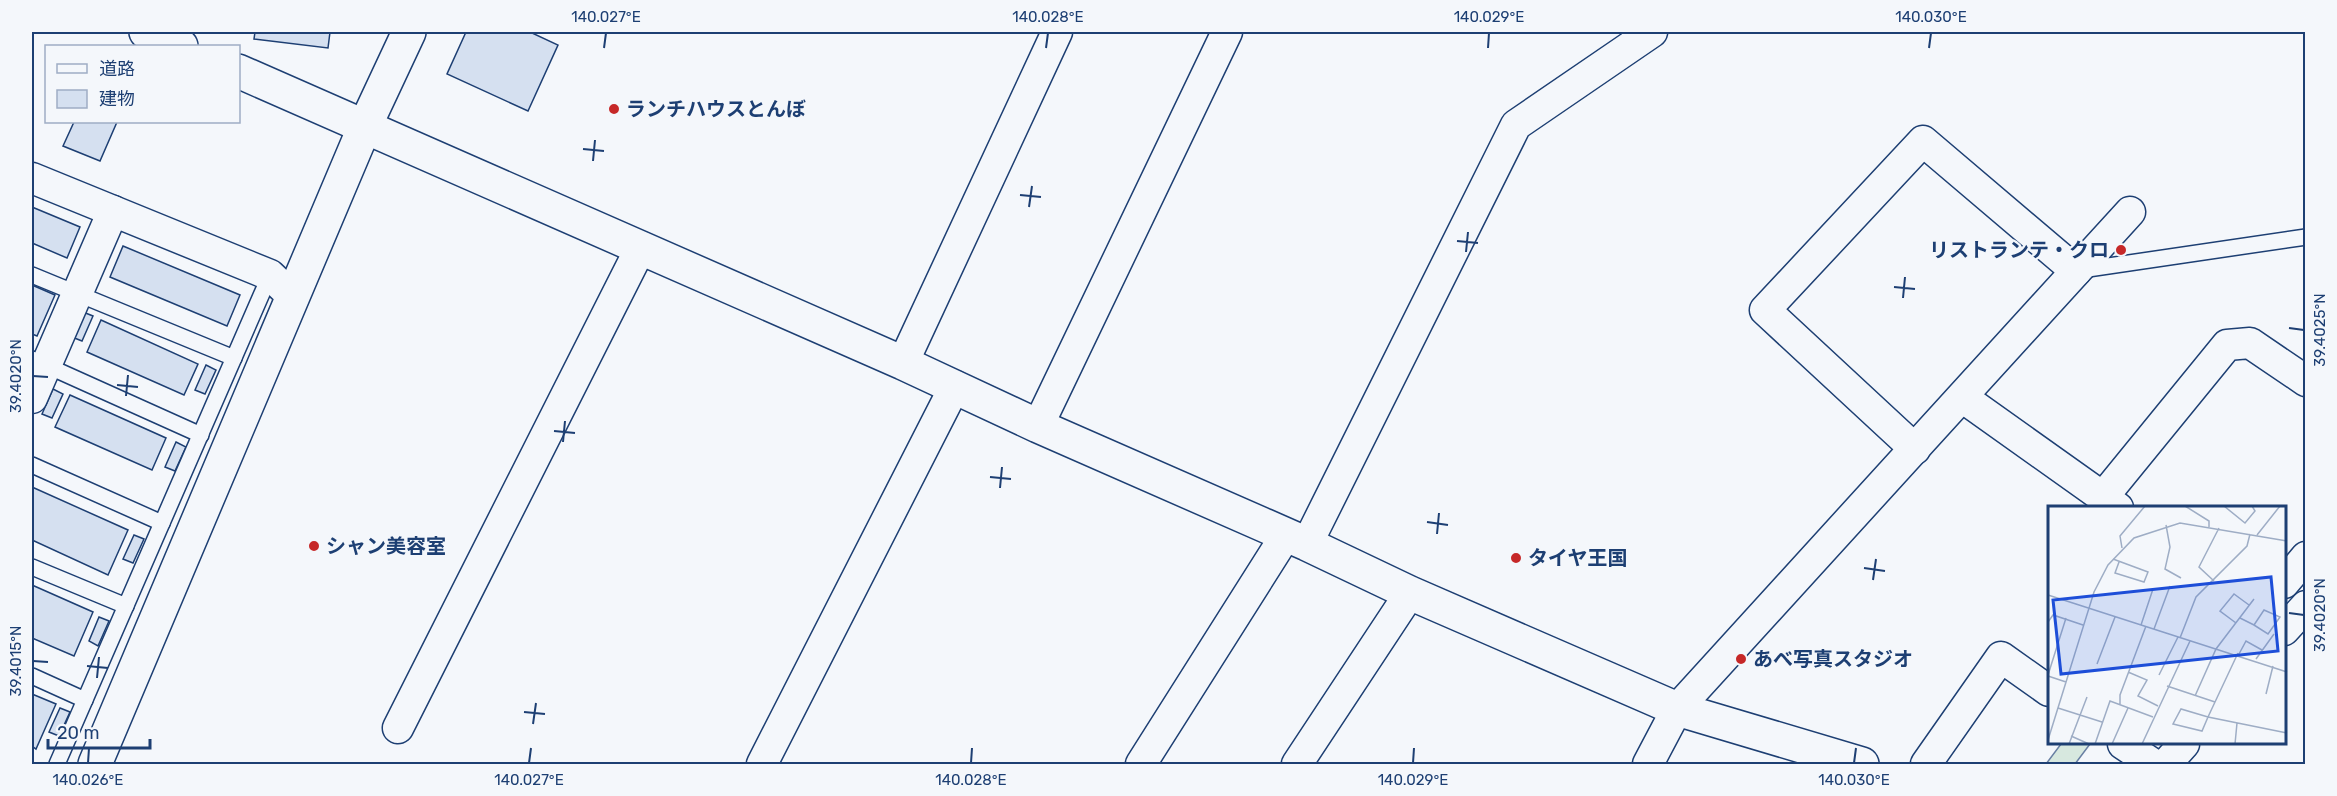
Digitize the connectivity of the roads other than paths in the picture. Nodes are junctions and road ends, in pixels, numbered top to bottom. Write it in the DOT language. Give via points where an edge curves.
graph roads {
  1 [pos="146,32"];
  2 [pos="409,32"];
  3 [pos="1057,32"];
  4 [pos="1227,32"];
  5 [pos="1652,32"];
  6 [pos="178,45"];
  7 [pos="240,72"];
  8 [pos="365,126"];
  9 [pos="32,178"];
  10 [pos="113,211"];
  11 [pos="2130,212"];
  12 [pos="2306,237"];
  13 [pos="641,247"];
  14 [pos="2076,271"];
  15 [pos="32,275"];
  16 [pos="281,286"];
  17 [pos="76,293"];
  18 [pos="234,358"];
  19 [pos="39,362"];
  20 [pos="903,363"];
  21 [pos="2306,381"];
  22 [pos="955,386"];
  23 [pos="1962,397"];
  24 [pos="32,398"];
  25 [pos="1038,426"];
  26 [pos="201,435"];
  27 [pos="1915,449"];
  28 [pos="32,465"];
  29 [pos="2111,502"];
  30 [pos="162,523"];
  31 [pos="1296,539"];
  32 [pos="2306,557"];
  33 [pos="32,567"];
  34 [pos="2286,581"];
  35 [pos="1410,593"];
  36 [pos="126,606"];
  37 [pos="2306,606"];
  38 [pos="2286,628"];
  39 [pos="32,676"];
  40 [pos="2048,690"];
  41 [pos="85,700"];
  42 [pos="1677,709"];
  43 [pos="398,729"];
  44 [pos="2124,745"];
  45 [pos="2183,745"];
  46 [pos="57,765"];
  47 [pos="95,765"];
  48 [pos="762,765"];
  49 [pos="1141,765"];
  50 [pos="1297,765"];
  51 [pos="1648,765"];
  52 [pos="1862,765"];
  53 [pos="1926,765"];
  54 [pos="2153,765"];
  55 [pos="2166,765"];
  1 -- 6 [label="street"];
  2 -- 8 [label="street"];
  3 -- 20 [label="street"];
  4 -- 25 [label="street"];
  5 -- 31 [label="street" via="1516,125"];
  7 -- 8 [label="street"];
  8 -- 13 [label="street"];
  8 -- 16 [label="street"];
  9 -- 10 [label="street"];
  10 -- 16 [label="street"];
  10 -- 17 [label="street"];
  11 -- 14 [label="street"];
  12 -- 14 [label="lane"];
  13 -- 20 [label="street"];
  13 -- 43 [label="street"];
  14 -- 23 [label="street"];
  14 -- 27 [label="street" via="1923,141 1765,310"];
  15 -- 17 [label="lane"];
  16 -- 18 [label="lane"];
  16 -- 47 [label="street"];
  17 -- 18 [label="lane"];
  17 -- 19 [label="street"];
  18 -- 26 [label="lane"];
  19 -- 24 [label="street"];
  19 -- 26 [label="lane"];
  20 -- 22 [label="street"];
  21 -- 29 [label="street" via="2250,343 2227,345"];
  22 -- 25 [label="street"];
  22 -- 48 [label="street"];
  23 -- 27 [label="street"];
  23 -- 29 [label="street"];
  25 -- 31 [label="street"];
  26 -- 30 [label="lane"];
  27 -- 42 [label="street"];
  28 -- 30 [label="lane"];
  30 -- 36 [label="lane"];
  31 -- 35 [label="street"];
  31 -- 49 [label="street"];
  32 -- 34 [label="street"];
  33 -- 36 [label="lane"];
  35 -- 42 [label="street"];
  35 -- 50 [label="street"];
  36 -- 41 [label="lane"];
  37 -- 38 [label="street"];
  39 -- 41 [label="lane"];
  40 -- 53 [label="street" via="2001,657"];
  41 -- 46 [label="lane"];
  42 -- 51 [label="street"];
  42 -- 52 [label="street"];
  44 -- 54 [label="street"];
  45 -- 55 [label="street"];
}
